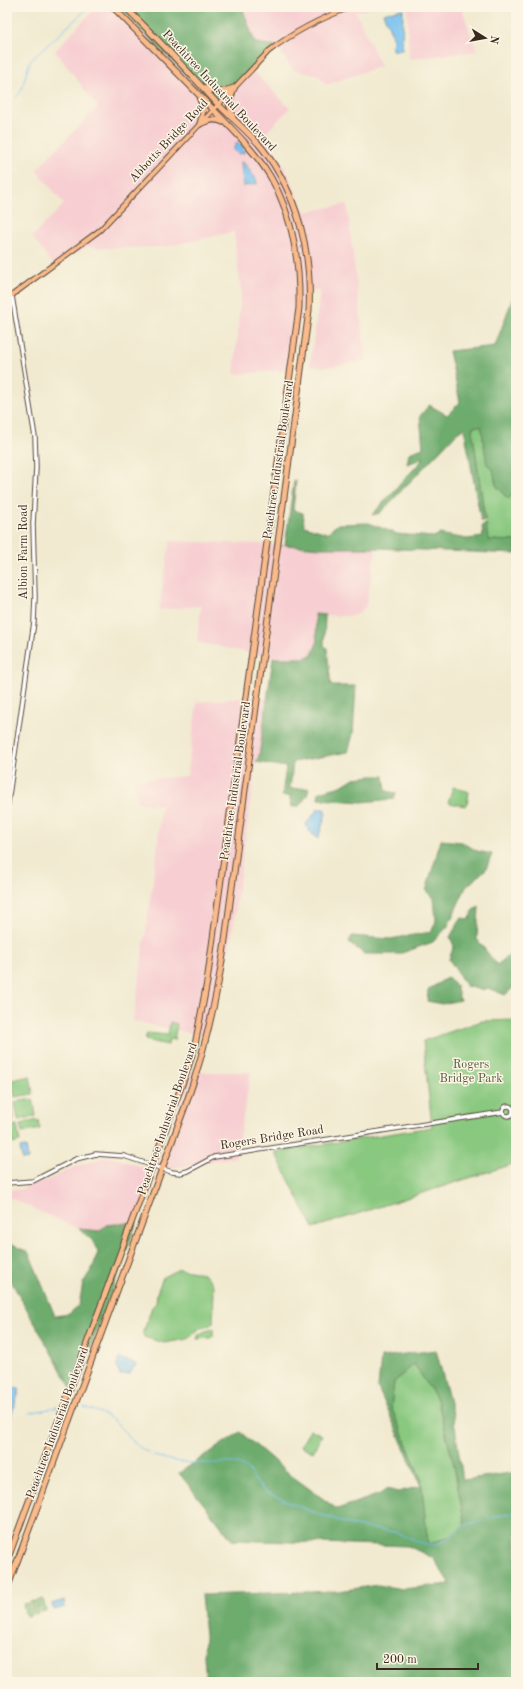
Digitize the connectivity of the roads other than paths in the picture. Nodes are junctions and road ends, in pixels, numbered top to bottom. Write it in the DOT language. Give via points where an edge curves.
graph roads {
  1 [pos="113,7"];
  2 [pos="125,7"];
  3 [pos="351,7"];
  4 [pos="203,87"];
  5 [pos="234,88"];
  6 [pos="193,89"];
  7 [pos="218,104"];
  8 [pos="213,109"];
  9 [pos="237,122"];
  10 [pos="200,124"];
  11 [pos="229,126"];
  12 [pos="12,296"];
  13 [pos="7,299"];
  14 [pos="278,462"];
  15 [pos="289,464"];
  16 [pos="7,809"];
  17 [pos="503,1112"];
  18 [pos="152,1166"];
  19 [pos="162,1168"];
  20 [pos="7,1183"];
  21 [pos="7,1560"];
  22 [pos="7,1589"];
  1 -- 6 [label="highway, Peachtree Industrial Boulevard"];
  2 -- 4 [label="highway, Peachtree Industrial Boulevard"];
  3 -- 5 [label="main road, Abbotts Bridge Road" via="324,17 285,39 267,53"];
  4 -- 5 [label="highway" via="214,92"];
  4 -- 7 [label="highway, Peachtree Industrial Boulevard"];
  5 -- 7 [label="main road, Abbotts Bridge Road"];
  5 -- 9 [label="highway" via="229,104"];
  6 -- 8 [label="highway, Peachtree Industrial Boulevard"];
  6 -- 10 [label="highway" via="204,108"];
  7 -- 8 [label="main road, Abbotts Bridge Road"];
  7 -- 9 [label="highway, Peachtree Industrial Boulevard"];
  8 -- 10 [label="main road, Abbotts Bridge Road"];
  8 -- 11 [label="highway, Peachtree Industrial Boulevard"];
  9 -- 15 [label="highway, Peachtree Industrial Boulevard" via="261,148 281,176 292,203 309,269 308,320"];
  10 -- 11 [label="highway" via="217,120"];
  10 -- 12 [label="main road, Abbotts Bridge Road" via="100,230"];
  11 -- 14 [label="highway, Peachtree Industrial Boulevard" via="270,176 285,210 298,259 299,308"];
  12 -- 13 [label="main road, Abbotts Bridge Road"];
  12 -- 16 [label="street, Albion Farm Road" via="35,437 35,597 33,628"];
  14 -- 15 [label="main road"];
  14 -- 18 [label="highway, Peachtree Industrial Boulevard" via="202,1011 187,1071"];
  15 -- 19 [label="highway, Peachtree Industrial Boulevard" via="216,999 198,1070"];
  17 -- 19 [label="street, Rogers Bridge Road" via="214,1157 180,1173"];
  18 -- 19 [label="street, Rogers Bridge Road"];
  18 -- 20 [label="street, Rogers Bridge Road" via="124,1156 96,1154 76,1160 33,1181"];
  18 -- 21 [label="highway, Peachtree Industrial Boulevard"];
  19 -- 22 [label="highway, Peachtree Industrial Boulevard"];
}
